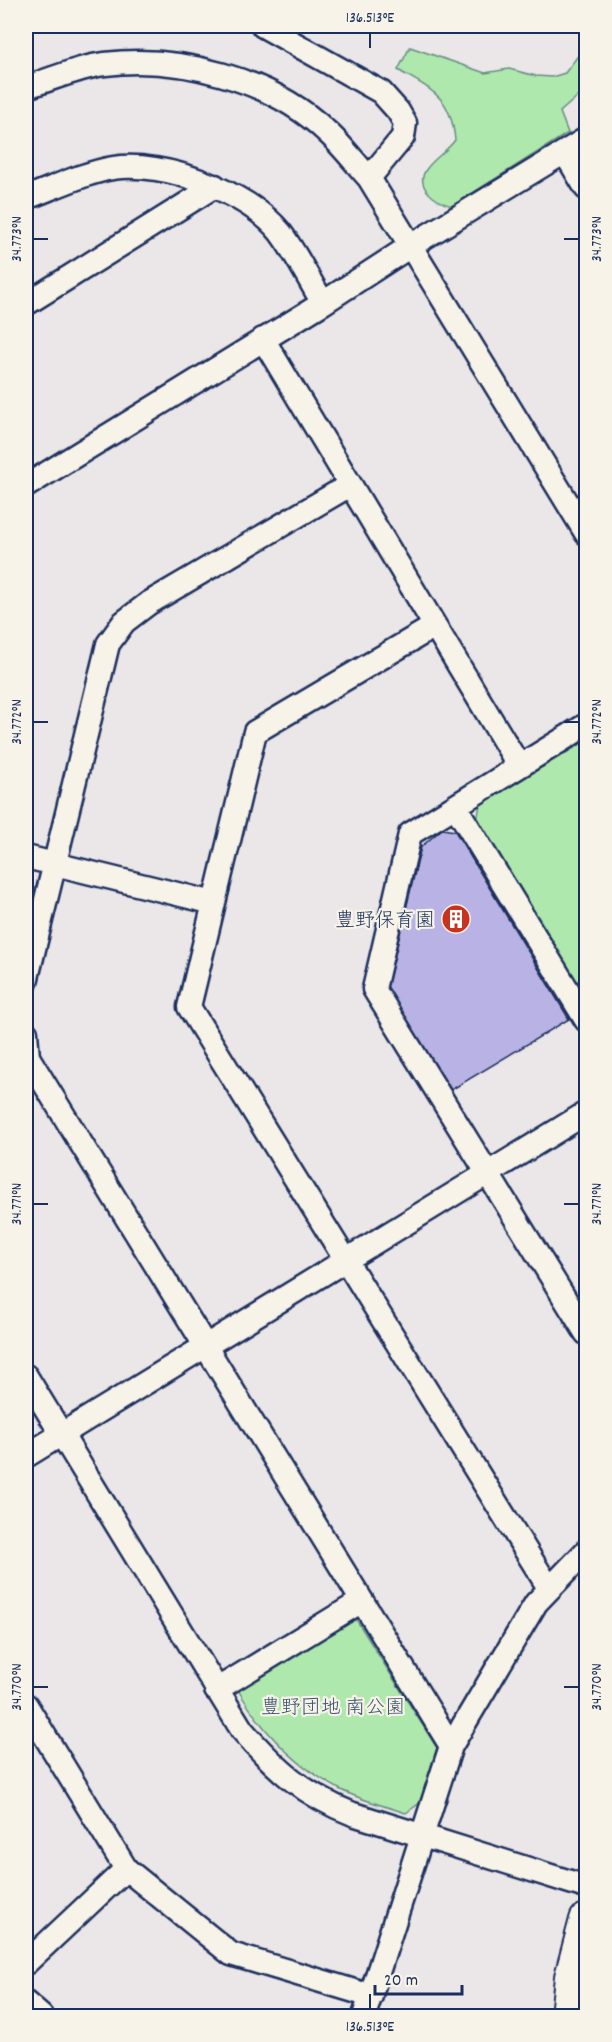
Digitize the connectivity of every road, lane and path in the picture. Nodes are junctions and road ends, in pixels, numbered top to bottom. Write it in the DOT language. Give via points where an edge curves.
graph roads {
  1 [pos="263,26"];
  2 [pos="26,87"];
  3 [pos="586,139"];
  4 [pos="565,153"];
  5 [pos="369,178"];
  6 [pos="215,186"];
  7 [pos="586,188"];
  8 [pos="26,198"];
  9 [pos="412,245"];
  10 [pos="26,303"];
  11 [pos="323,303"];
  12 [pos="263,339"];
  13 [pos="350,485"];
  14 [pos="26,486"];
  15 [pos="586,533"];
  16 [pos="434,627"];
  17 [pos="586,725"];
  18 [pos="519,766"];
  19 [pos="456,807"];
  20 [pos="26,857"];
  21 [pos="56,865"];
  22 [pos="214,903"];
  23 [pos="26,982"];
  24 [pos="586,1020"];
  25 [pos="26,1033"];
  26 [pos="586,1113"];
  27 [pos="488,1174"];
  28 [pos="345,1262"];
  29 [pos="586,1333"];
  30 [pos="205,1348"];
  31 [pos="26,1376"];
  32 [pos="62,1433"];
  33 [pos="26,1456"];
  34 [pos="586,1551"];
  35 [pos="549,1587"];
  36 [pos="360,1602"];
  37 [pos="216,1690"];
  38 [pos="26,1705"];
  39 [pos="451,1746"];
  40 [pos="424,1837"];
  41 [pos="126,1869"];
  42 [pos="586,1887"];
  43 [pos="586,1920"];
  44 [pos="26,1963"];
  45 [pos="579,1980"];
  46 [pos="26,2004"];
  47 [pos="367,2006"];
  48 [pos="41,2016"];
  49 [pos="567,2016"];
  1 -- 5 [label="street" via="381,92 398,111 405,123 403,137"];
  2 -- 5 [label="street" via="102,64 140,62 222,74 261,88 326,130"];
  3 -- 4 [label="street"];
  4 -- 7 [label="street"];
  4 -- 9 [label="street"];
  5 -- 9 [label="street"];
  6 -- 8 [label="street" via="152,169 113,168"];
  6 -- 10 [label="street"];
  6 -- 11 [label="street" via="256,210 279,231"];
  9 -- 11 [label="street"];
  9 -- 15 [label="street"];
  11 -- 12 [label="street"];
  12 -- 13 [label="street"];
  12 -- 14 [label="street"];
  13 -- 16 [label="street"];
  13 -- 21 [label="street" via="149,603 124,622 108,644"];
  16 -- 18 [label="street"];
  16 -- 22 [label="street" via="255,732"];
  17 -- 18 [label="street"];
  18 -- 19 [label="street"];
  19 -- 24 [label="street"];
  19 -- 27 [label="street" via="410,834 374,989"];
  20 -- 21 [label="street"];
  21 -- 22 [label="street"];
  21 -- 23 [label="street"];
  22 -- 28 [label="street" via="189,1007"];
  25 -- 30 [label="street" via="28,1057"];
  26 -- 27 [label="street"];
  27 -- 28 [label="street"];
  27 -- 29 [label="street"];
  28 -- 30 [label="street"];
  28 -- 35 [label="street"];
  30 -- 32 [label="street"];
  30 -- 36 [label="street"];
  31 -- 32 [label="street"];
  32 -- 33 [label="street"];
  32 -- 37 [label="street"];
  34 -- 35 [label="street"];
  35 -- 39 [label="street"];
  36 -- 37 [label="street"];
  36 -- 39 [label="street"];
  37 -- 40 [label="street" via="242,1730 276,1768 301,1787 332,1806"];
  38 -- 41 [label="street"];
  39 -- 40 [label="street"];
  40 -- 42 [label="street"];
  40 -- 47 [label="street"];
  41 -- 44 [label="street"];
  41 -- 47 [label="street" via="231,1954"];
  43 -- 45 [label="street"];
  45 -- 49 [label="street"];
  46 -- 48 [label="street"];
}
